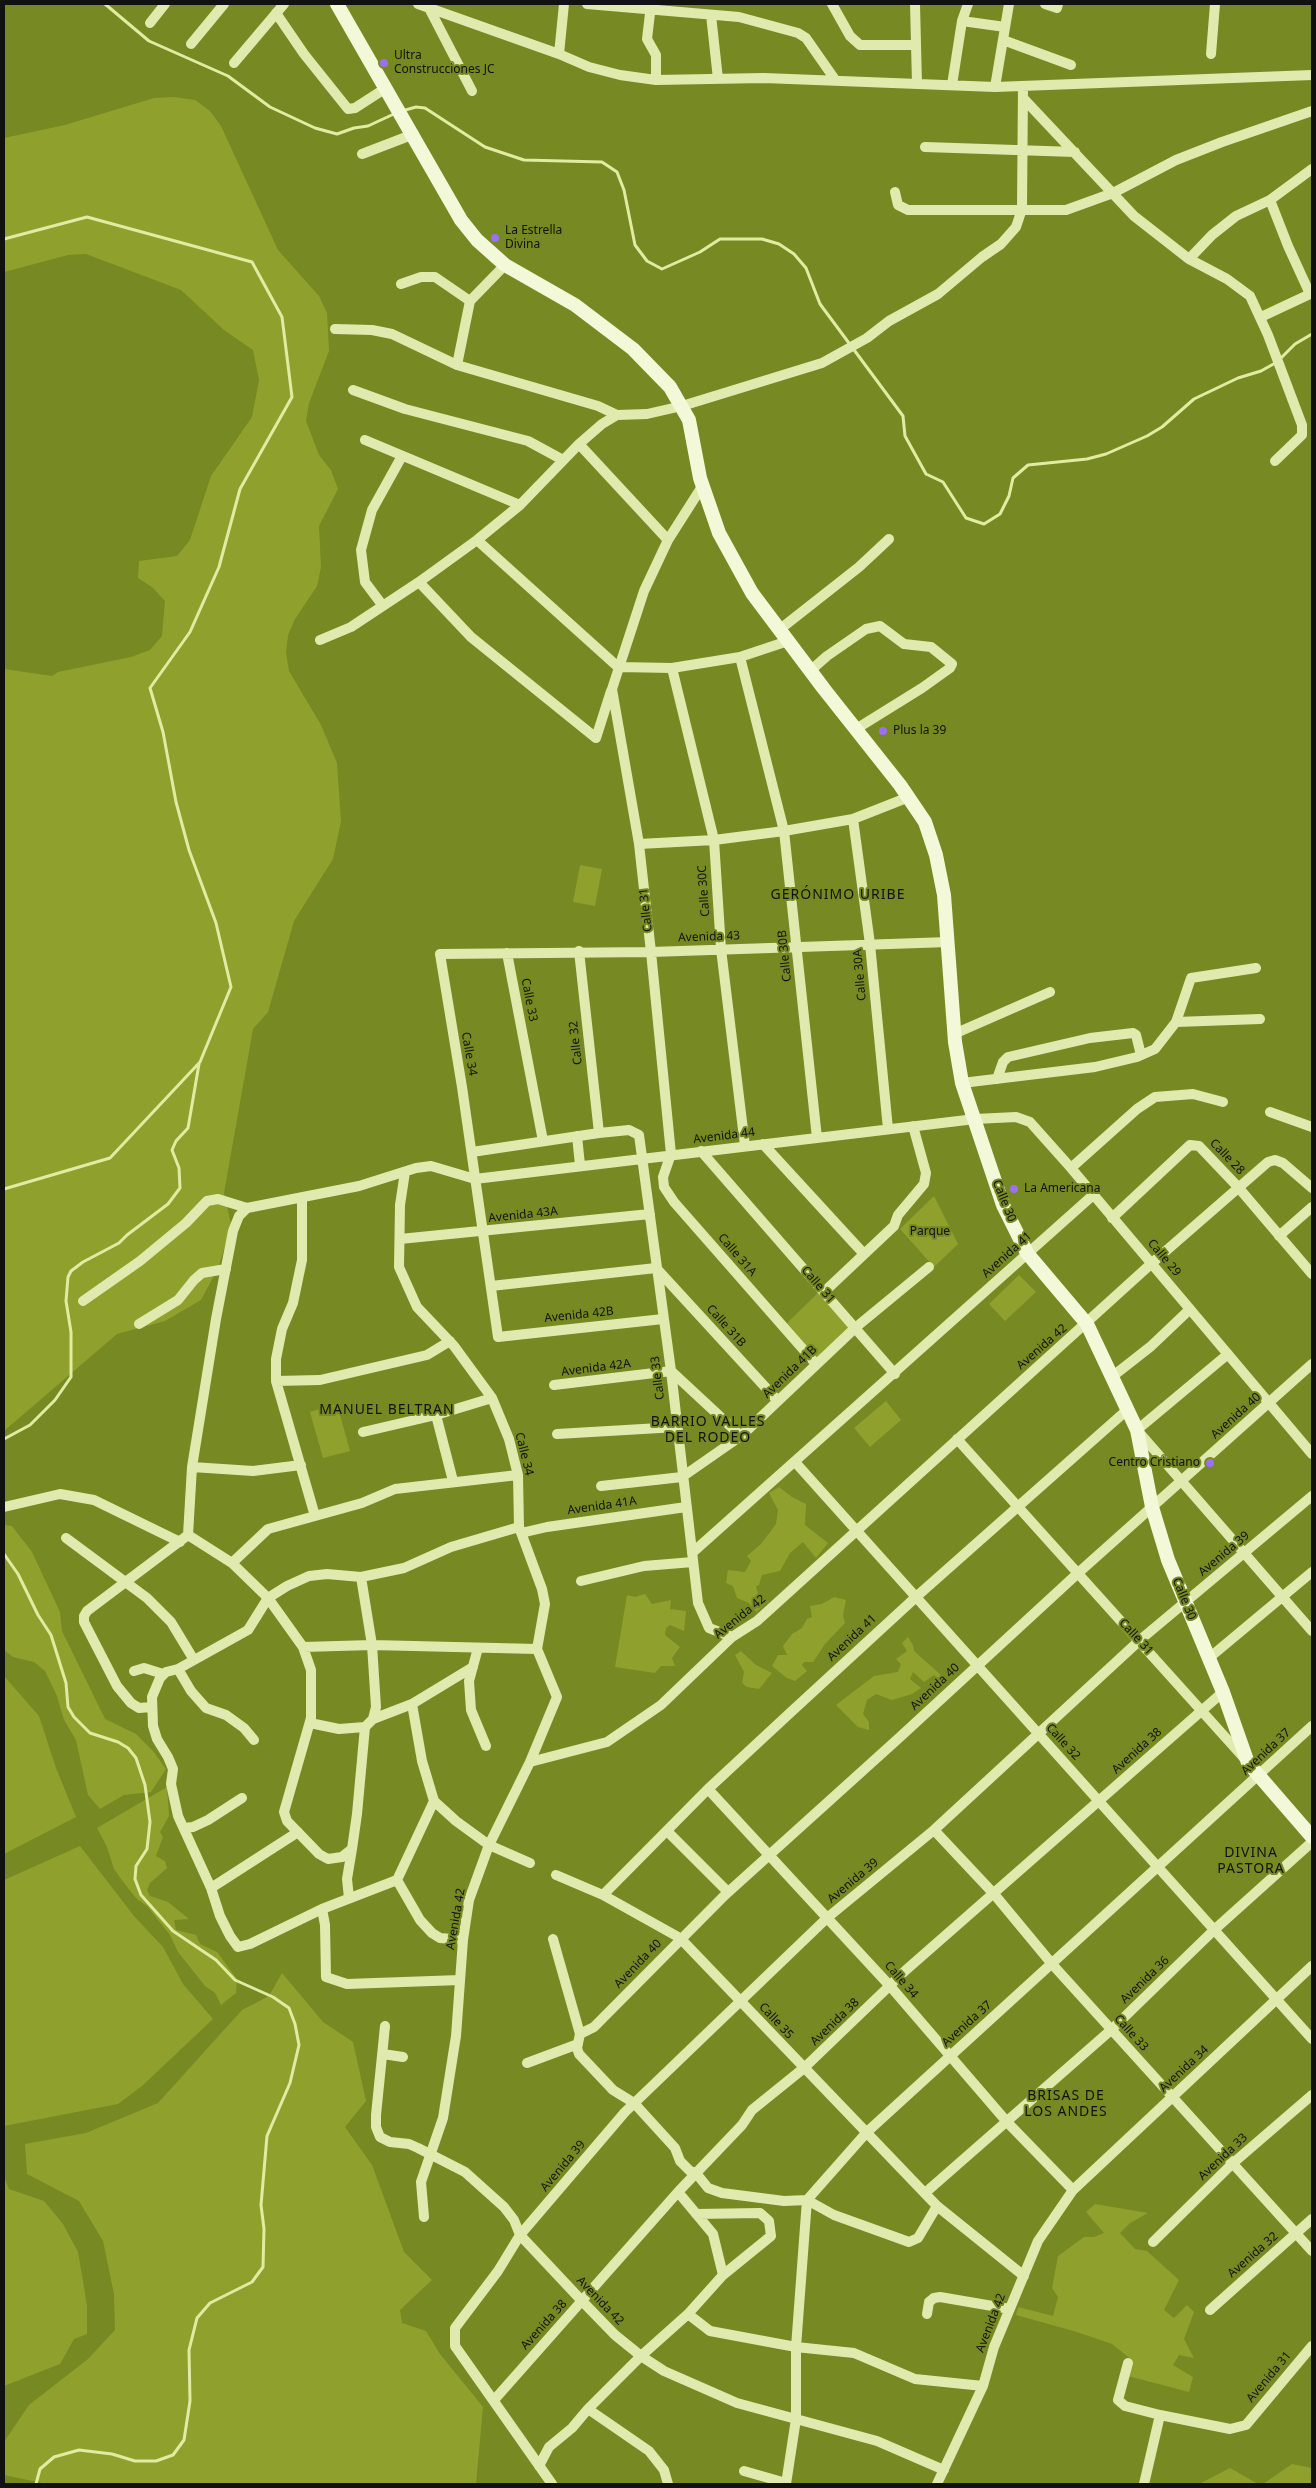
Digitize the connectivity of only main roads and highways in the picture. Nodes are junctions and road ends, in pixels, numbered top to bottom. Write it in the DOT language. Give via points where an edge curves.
graph roads {
  1 [pos="338,4"];
  2 [pos="1248,1763"];
  3 [pos="1312,1837"];
  1 -- 2 [label="main road, Calle 30" via="461,220 477,240 505,266 574,305 633,348 670,387 689,420 703,485 719,533 752,593 925,822 944,895 954,1034 962,1083 1003,1205 1028,1253 1087,1324 1137,1430 1152,1507"];
  2 -- 3 [label="main road, Calle 31"];
}
